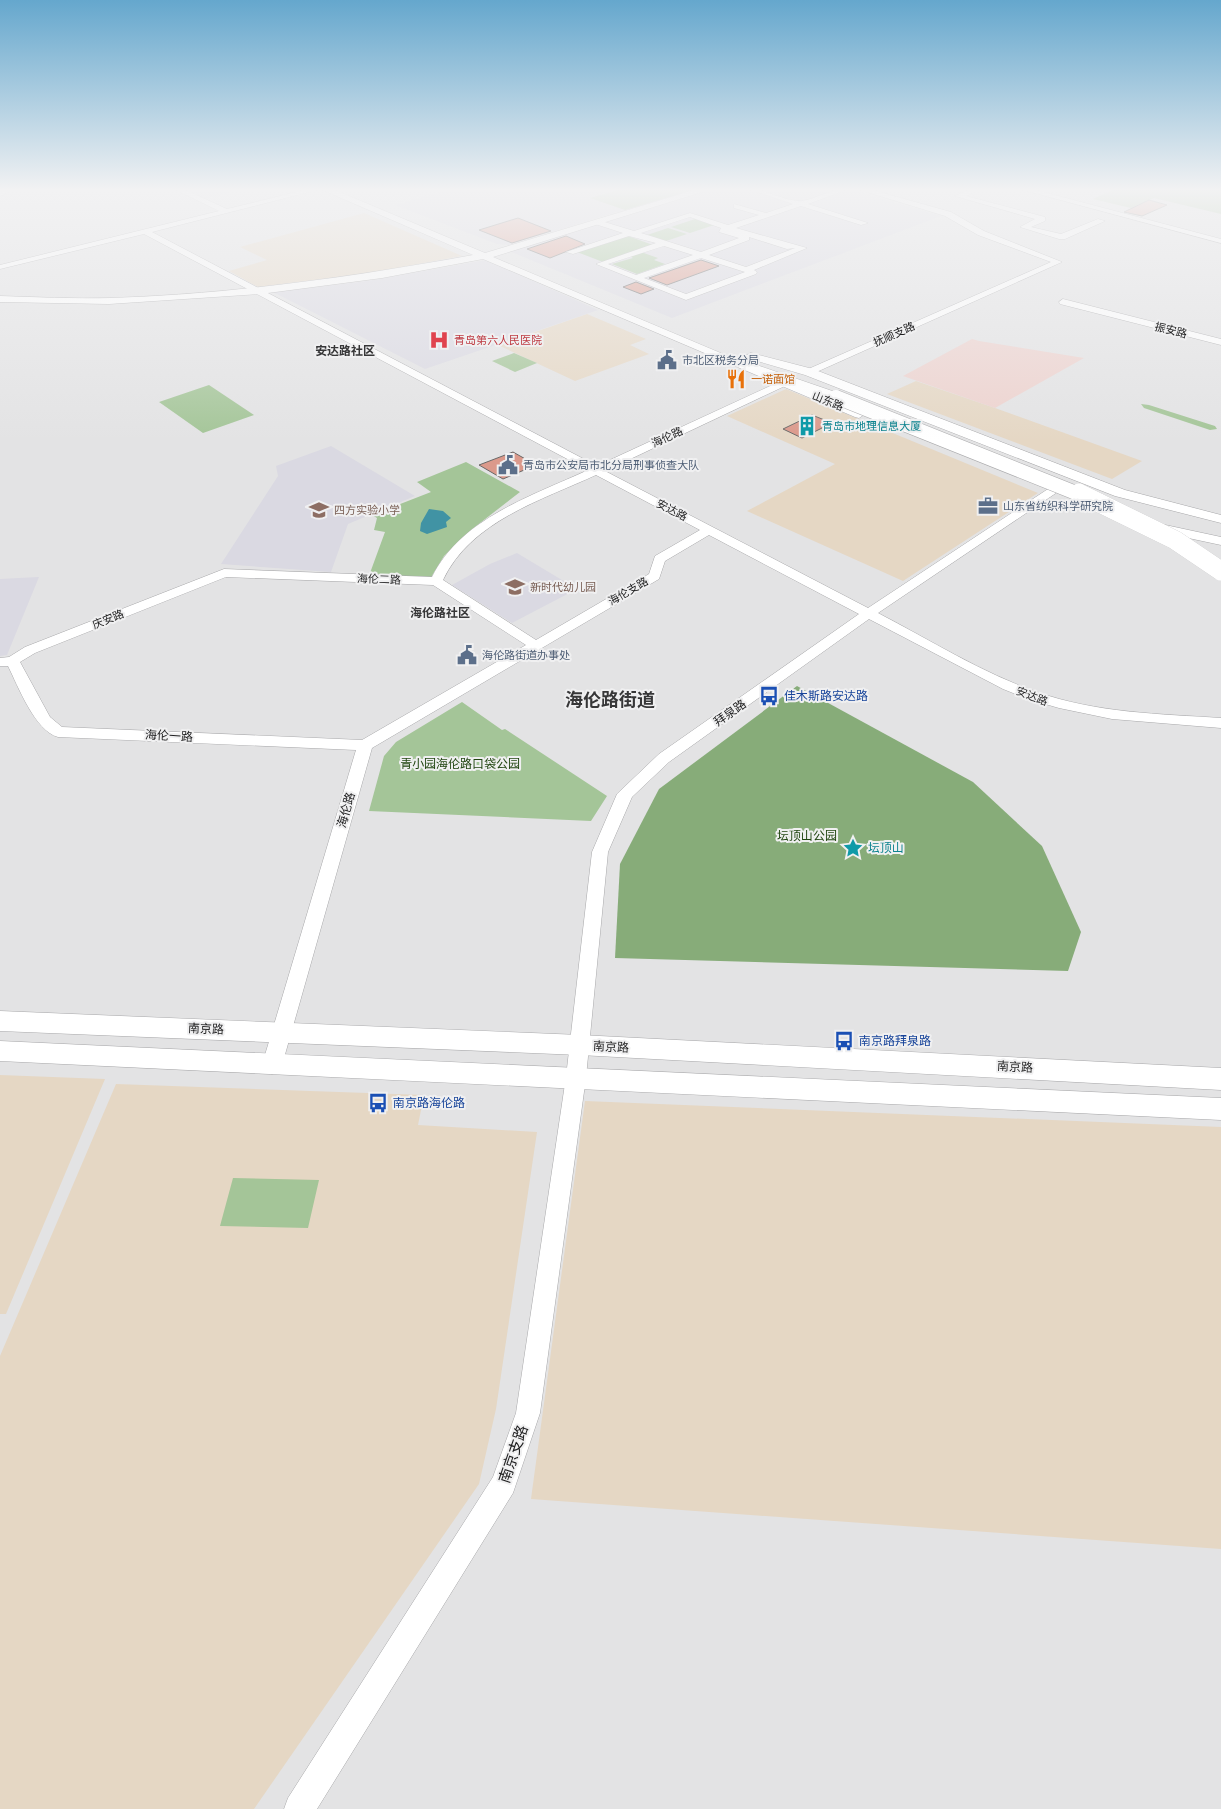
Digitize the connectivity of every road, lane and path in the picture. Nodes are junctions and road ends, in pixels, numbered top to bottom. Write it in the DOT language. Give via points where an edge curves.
graph roads {
  1 [pos="225,272"];
  2 [pos="391,272"];
  3 [pos="537,272"];
  4 [pos="547,272"];
  5 [pos="622,272"];
  6 [pos="652,272"];
  7 [pos="752,272"];
  8 [pos="1034,272"];
  9 [pos="636,278"];
  10 [pos="260,290"];
  11 [pos="0,298"];
  12 [pos="1064,302"];
  13 [pos="718,342"];
  14 [pos="1221,342"];
  15 [pos="745,359"];
  16 [pos="763,360"];
  17 [pos="808,372"];
  18 [pos="784,383"];
  19 [pos="839,395"];
  20 [pos="594,471"];
  21 [pos="1052,491"];
  22 [pos="1148,502"];
  23 [pos="1221,508"];
  24 [pos="1119,516"];
  25 [pos="1221,519"];
  26 [pos="710,529"];
  27 [pos="1221,541"];
  28 [pos="1221,560"];
  29 [pos="1221,564"];
  30 [pos="1221,571"];
  31 [pos="207,580"];
  32 [pos="436,581"];
  33 [pos="868,614"];
  34 [pos="535,645"];
  35 [pos="6,662"];
  36 [pos="1221,723"];
  37 [pos="365,745"];
  38 [pos="0,1021"];
  39 [pos="281,1032"];
  40 [pos="580,1045"];
  41 [pos="0,1051"];
  42 [pos="272,1065"];
  43 [pos="576,1077"];
  44 [pos="1221,1079"];
  45 [pos="1221,1109"];
  46 [pos="299,1809"];
  1 -- 10 [label="street, 安达路"];
  2 -- 10 [label="main road"];
  3 -- 15 [label="main road, 山东路"];
  4 -- 13 [label="main road, 山东路"];
  5 -- 9 [label="street"];
  6 -- 9 [label="street"];
  7 -- 9 [label="street" via="686,297"];
  8 -- 17 [label="street, 抚顺支路"];
  10 -- 11 [label="main road" via="109,301"];
  10 -- 20 [label="street, 安达路"];
  12 -- 14 [label="street, 振安路"];
  15 -- 16 [label="main road, 山东路"];
  15 -- 18 [label="main road, 山东路"];
  15 -- 19 [label="highway"];
  16 -- 17 [label="main road, 山东路"];
  16 -- 19 [label="highway"];
  17 -- 22 [label="main road, 山东路" via="1086,481"];
  18 -- 20 [label="street, 海伦路"];
  18 -- 21 [label="main road, 山东路"];
  19 -- 28 [label="highway" via="1084,488 1177,533"];
  19 -- 30 [label="highway, bridge" via="1076,492 1175,540"];
  20 -- 26 [label="street, 安达路"];
  20 -- 32 [label="street, 海伦路" via="485,525 462,542 448,558"];
  21 -- 24 [label="main road, 山东路"];
  21 -- 33 [label="street, 拜泉路"];
  22 -- 23 [label="main road"];
  22 -- 25 [label="main road, 山东路"];
  24 -- 27 [label="main road, 山东路"];
  24 -- 29 [label="main road" via="1158,531"];
  26 -- 33 [label="street, 安达路"];
  26 -- 34 [label="street, 海伦支路" via="659,560 655,576"];
  31 -- 32 [label="street, 海伦二路" via="224,573"];
  31 -- 35 [label="street, 庆安路"];
  32 -- 34 [label="street"];
  33 -- 36 [label="street, 安达路" via="1008,686 1050,703 1141,717"];
  33 -- 40 [label="street, 拜泉路" via="664,758 625,794 600,852"];
  34 -- 37 [label="street"];
  35 -- 37 [label="street, 海伦一路" via="44,720 58,732"];
  37 -- 39 [label="street, 海伦路"];
  38 -- 39 [label="main road, 南京路"];
  39 -- 40 [label="main road, 南京路"];
  39 -- 42 [label="street, 海伦路"];
  40 -- 43 [label="street, 南京支路"];
  40 -- 44 [label="main road, 南京路"];
  41 -- 42 [label="main road"];
  42 -- 43 [label="main road"];
  43 -- 45 [label="main road"];
  43 -- 46 [label="street, 南京支路" via="528,1413 504,1484"];
}
